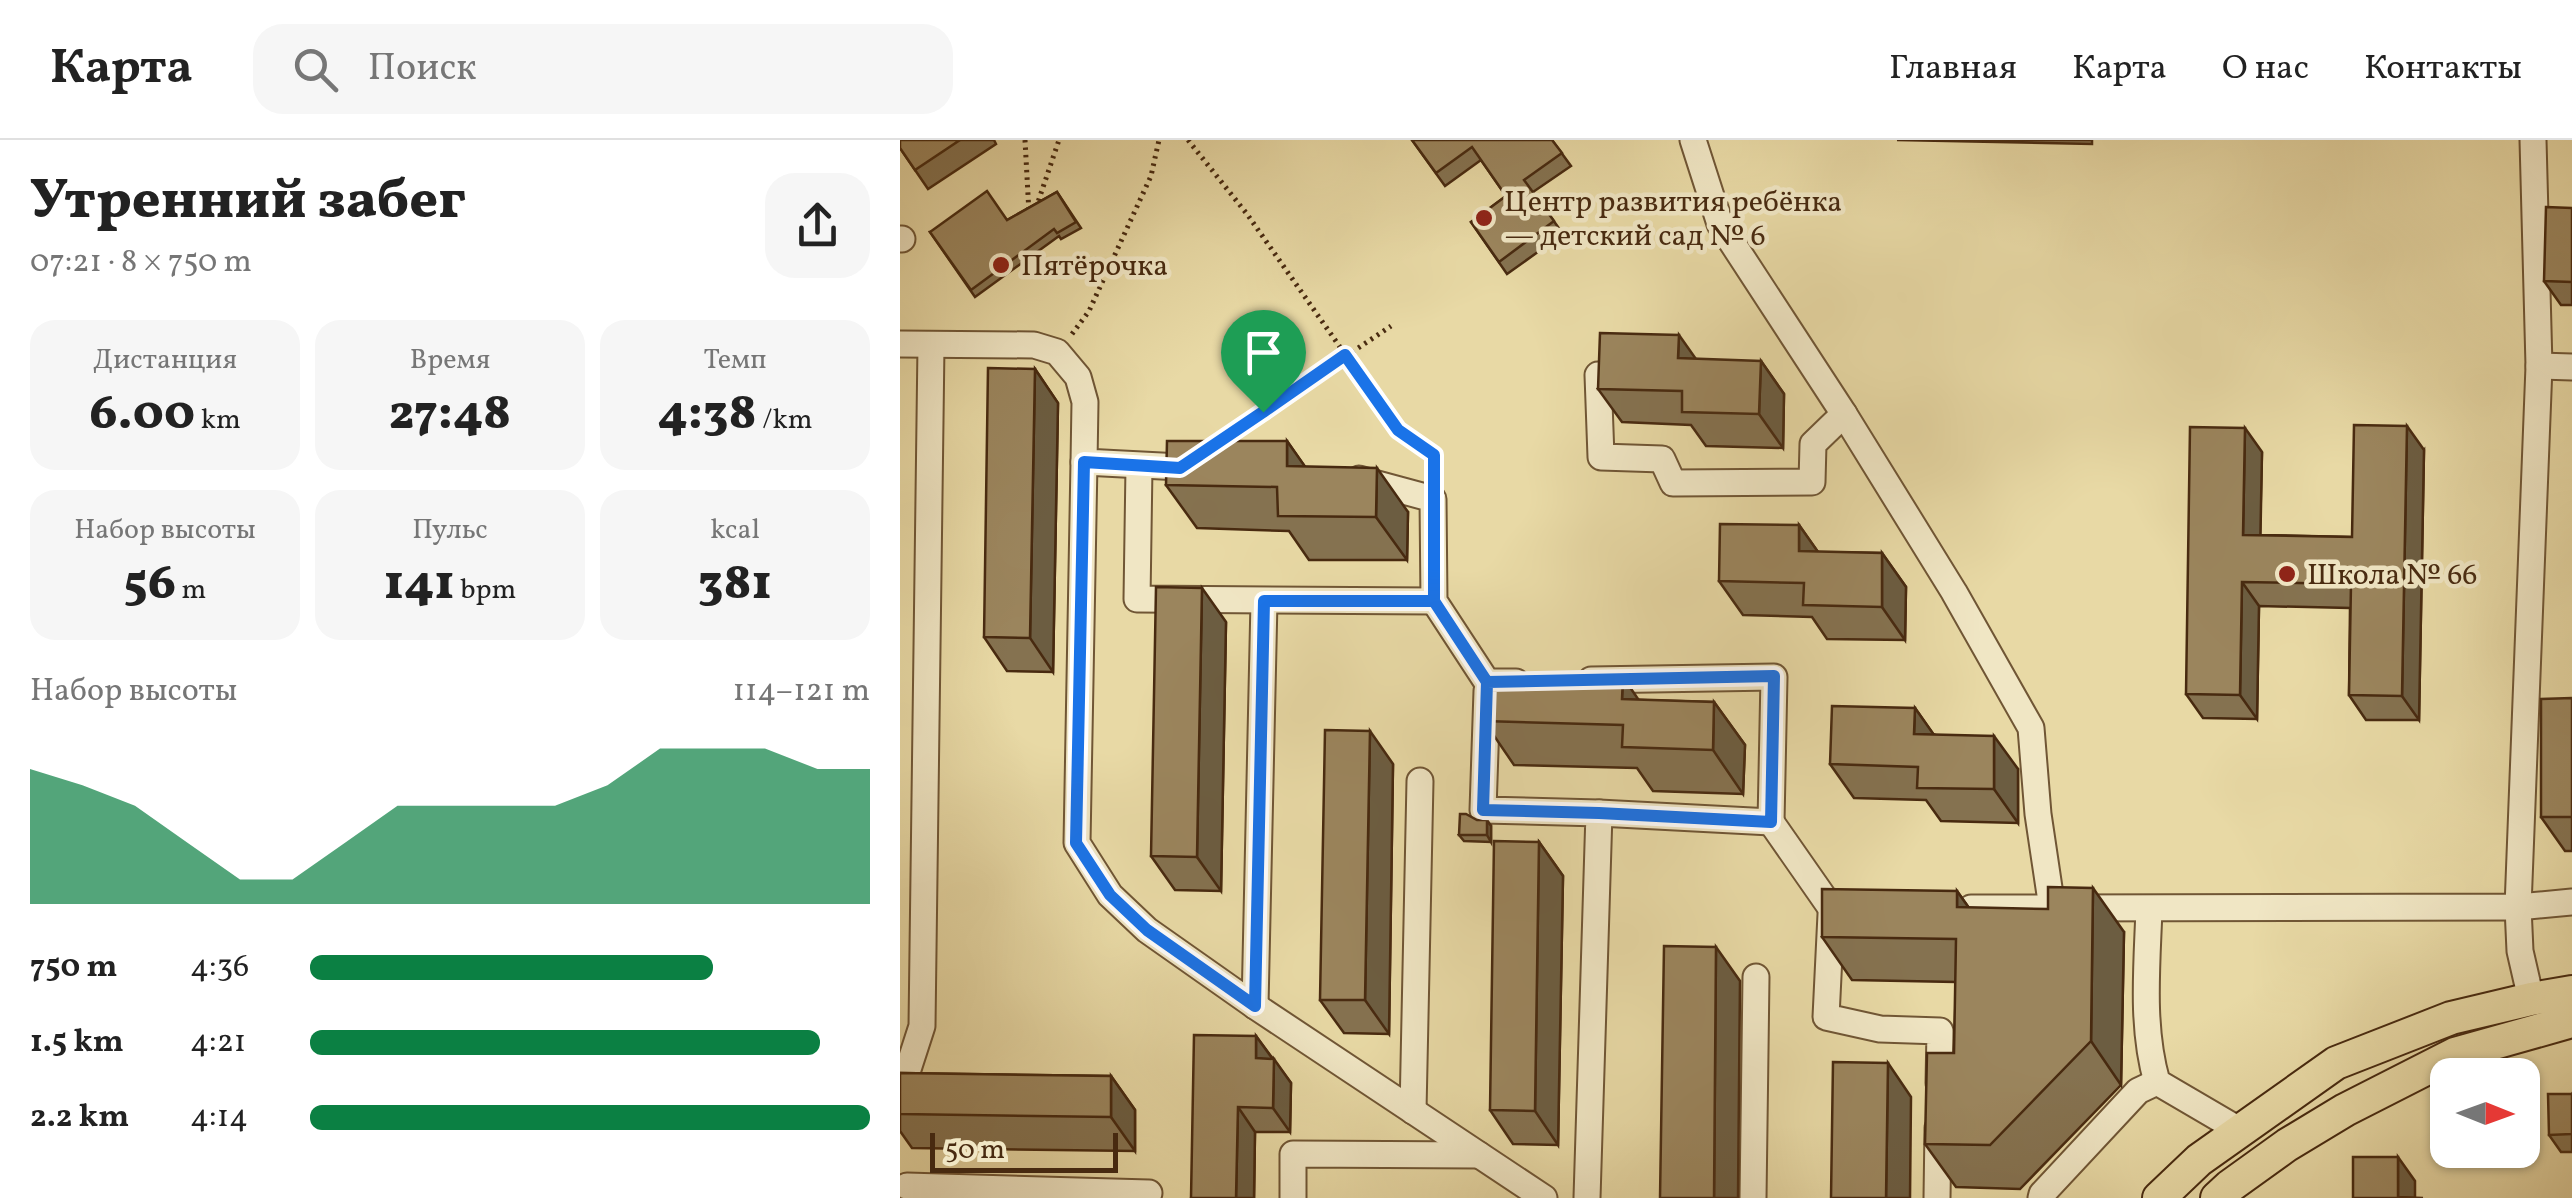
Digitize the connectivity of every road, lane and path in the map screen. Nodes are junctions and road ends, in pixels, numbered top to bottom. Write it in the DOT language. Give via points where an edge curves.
graph roads {
  1 [pos="1025,140"];
  2 [pos="1059,140"];
  3 [pos="1159,140"];
  4 [pos="1188,140"];
  5 [pos="1693,140"];
  6 [pos="2532,140"];
  7 [pos="1391,326"];
  8 [pos="900,344"];
  9 [pos="931,345"];
  10 [pos="1058,352"];
  11 [pos="1345,355"];
  12 [pos="2539,366"];
  13 [pos="2572,367"];
  14 [pos="1598,375"];
  15 [pos="1844,414"];
  16 [pos="1084,462"];
  17 [pos="1139,467"];
  18 [pos="1180,468"];
  19 [pos="1216,468"];
  20 [pos="1340,474"];
  21 [pos="1432,499"];
  22 [pos="1264,601"];
  23 [pos="1434,601"];
  24 [pos="1487,682"];
  25 [pos="1420,781"];
  26 [pos="1599,813"];
  27 [pos="1771,822"];
  28 [pos="2572,902"];
  29 [pos="1831,908"];
  30 [pos="1868,908"];
  31 [pos="1942,908"];
  32 [pos="2052,908"];
  33 [pos="2518,908"];
  34 [pos="2149,909"];
  35 [pos="1756,977"];
  36 [pos="2572,992"];
  37 [pos="2531,998"];
  38 [pos="1255,1006"];
  39 [pos="2572,1021"];
  40 [pos="2157,1082"];
  41 [pos="900,1094"];
  42 [pos="1413,1111"];
  43 [pos="2239,1130"];
  44 [pos="1478,1154"];
  45 [pos="900,1160"];
  46 [pos="907,1192"];
  47 [pos="1149,1193"];
  48 [pos="1292,1198"];
  49 [pos="1544,1198"];
  50 [pos="1588,1198"];
  51 [pos="1753,1198"];
  52 [pos="1936,1198"];
  53 [pos="2041,1198"];
  54 [pos="2159,1198"];
  55 [pos="2218,1198"];
  1 -- 2 [label="path" via="1030,226"];
  3 -- 10 [label="path" via="1151,176 1089,312"];
  4 -- 11 [label="path"];
  5 -- 15 [label="lane" via="1720,224"];
  6 -- 12 [label="lane"];
  7 -- 11 [label="path"];
  8 -- 9 [label="lane"];
  9 -- 10 [label="lane" via="1034,345"];
  9 -- 41 [label="lane" via="922,1026"];
  10 -- 16 [label="lane" via="1078,377 1085,402"];
  11 -- 18 [label="path"];
  11 -- 21 [label="path" via="1398,430 1434,455"];
  12 -- 13 [label="lane"];
  12 -- 33 [label="lane"];
  14 -- 15 [label="lane" via="1601,457 1662,459 1673,483 1812,482 1813,444"];
  15 -- 32 [label="lane" via="2031,728"];
  16 -- 17 [label="lane"];
  16 -- 38 [label="lane" via="1076,843 1110,895 1147,930"];
  17 -- 18 [label="lane"];
  17 -- 22 [label="lane" via="1137,599"];
  18 -- 19 [label="lane"];
  20 -- 21 [label="lane"];
  21 -- 23 [label="lane"];
  22 -- 23 [label="lane"];
  22 -- 38 [label="lane"];
  23 -- 24 [label="lane"];
  24 -- 26 [label="lane" via="1483,810"];
  24 -- 27 [label="lane" via="1774,676"];
  25 -- 42 [label="lane"];
  26 -- 27 [label="lane"];
  26 -- 50 [label="lane"];
  27 -- 29 [label="lane"];
  28 -- 33 [label="lane"];
  29 -- 30 [label="lane"];
  29 -- 52 [label="lane" via="1826,1017 1880,1029 1940,1031"];
  31 -- 32 [label="lane"];
  32 -- 34 [label="lane"];
  33 -- 34 [label="lane"];
  33 -- 37 [label="lane"];
  34 -- 40 [label="lane" via="2148,1054"];
  35 -- 51 [label="lane"];
  36 -- 37 [label="main road"];
  37 -- 43 [label="main road" via="2451,1018 2336,1063"];
  38 -- 42 [label="lane"];
  39 -- 55 [label="main road" via="2456,1054 2287,1145"];
  40 -- 43 [label="lane"];
  40 -- 53 [label="lane" via="2138,1091"];
  42 -- 44 [label="lane"];
  43 -- 54 [label="main road"];
  44 -- 48 [label="lane" via="1293,1154"];
  44 -- 49 [label="lane"];
  45 -- 46 [label="lane"];
  46 -- 47 [label="lane"];
}
